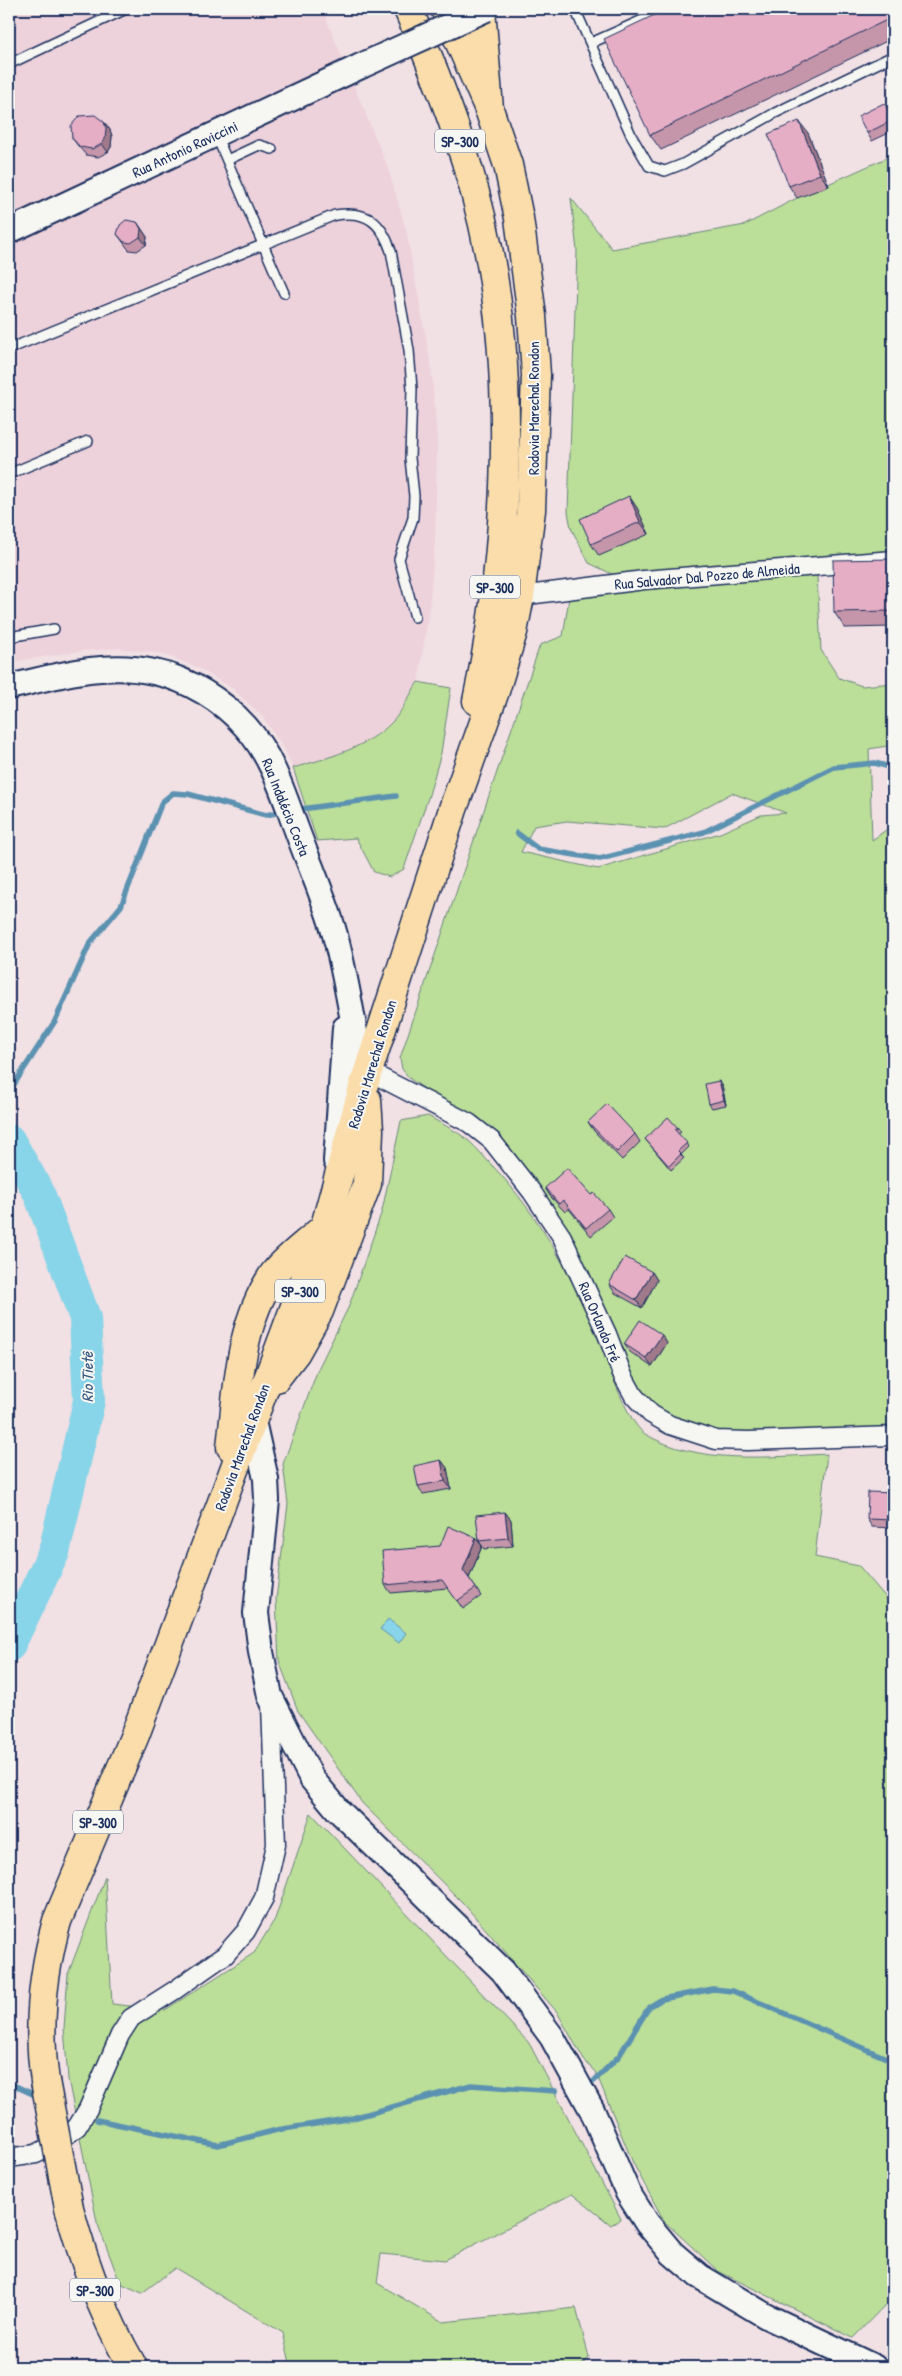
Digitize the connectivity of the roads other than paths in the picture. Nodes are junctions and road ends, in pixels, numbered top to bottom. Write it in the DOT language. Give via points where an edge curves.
graph roads {
  1 [pos="126,9"];
  2 [pos="408,9"];
  3 [pos="445,9"];
  4 [pos="481,9"];
  5 [pos="486,9"];
  6 [pos="575,9"];
  7 [pos="667,9"];
  8 [pos="591,43"];
  9 [pos="893,56"];
  10 [pos="9,64"];
  11 [pos="489,109"];
  12 [pos="216,135"];
  13 [pos="272,149"];
  14 [pos="227,160"];
  15 [pos="9,231"];
  16 [pos="262,245"];
  17 [pos="284,293"];
  18 [pos="9,349"];
  19 [pos="88,441"];
  20 [pos="9,474"];
  21 [pos="893,560"];
  22 [pos="520,596"];
  23 [pos="415,617"];
  24 [pos="54,629"];
  25 [pos="9,637"];
  26 [pos="9,687"];
  27 [pos="453,809"];
  28 [pos="347,993"];
  29 [pos="366,1077"];
  30 [pos="334,1196"];
  31 [pos="325,1226"];
  32 [pos="246,1337"];
  33 [pos="286,1354"];
  34 [pos="253,1421"];
  35 [pos="893,1436"];
  36 [pos="225,1493"];
  37 [pos="270,1696"];
  38 [pos="9,2158"];
  39 [pos="133,2367"];
  40 [pos="874,2367"];
  1 -- 10 [label="lane"];
  2 -- 27 [label="main road, Rodovia Marechal Rondon / SP-300" via="462,147 489,252 502,361 504,431 499,552 478,693"];
  3 -- 11 [label="main road, Rodovia Marechal Rondon / SP-300"];
  4 -- 11 [label="main road"];
  5 -- 12 [label="street, Rua Antonio Raviccini, bridge"];
  6 -- 8 [label="lane"];
  7 -- 8 [label="lane"];
  8 -- 9 [label="lane" via="632,137 649,166 665,172 775,113"];
  11 -- 22 [label="main road, Rodovia Marechal Rondon / SP-300" via="508,165 519,218 536,375 531,510"];
  12 -- 14 [label="lane"];
  12 -- 15 [label="street, Rua Antonio Raviccini"];
  13 -- 14 [label="lane" via="259,146"];
  14 -- 16 [label="lane"];
  16 -- 17 [label="lane"];
  16 -- 18 [label="lane"];
  16 -- 23 [label="lane" via="335,215 353,212 366,216 386,236 392,251 409,350 412,389 410,458 413,518 399,560"];
  19 -- 20 [label="lane"];
  21 -- 22 [label="street, Rua Salvador Dal Pozzo de Almeida" via="652,579"];
  22 -- 27 [label="main road, Rodovia Marechal Rondon / SP-300" via="495,691"];
  24 -- 25 [label="lane"];
  26 -- 28 [label="street, Rua Indalécio Costa" via="83,669 119,667 155,672 189,684 220,703 247,728 268,758 334,934"];
  27 -- 29 [label="main road, Rodovia Marechal Rondon / SP-300"];
  28 -- 29 [label="street, Rua Indalécio Costa"];
  28 -- 30 [label="street, Rua Indalécio Costa"];
  29 -- 30 [label="main road, Rodovia Marechal Rondon / SP-300"];
  29 -- 33 [label="main road" via="369,1130 367,1184 319,1311"];
  29 -- 35 [label="street, Rua Orlando Fré" via="469,1123 492,1141 562,1237 607,1334 622,1376 634,1396 651,1414 677,1428 716,1440"];
  30 -- 31 [label="main road, Rodovia Marechal Rondon / SP-300"];
  31 -- 32 [label="main road" via="274,1273 257,1301"];
  31 -- 33 [label="main road, Rodovia Marechal Rondon / SP-300"];
  32 -- 33 [label="main road" via="258,1353"];
  32 -- 36 [label="main road"];
  33 -- 34 [label="main road, Rodovia Marechal Rondon / SP-300" via="262,1395"];
  34 -- 36 [label="main road, Rodovia Marechal Rondon / SP-300"];
  34 -- 37 [label="street" via="268,1500 256,1613"];
  36 -- 39 [label="main road, Rodovia Marechal Rondon / SP-300, bridge" via="135,1735 57,1921 42,1985 41,2051 69,2208 95,2292"];
  37 -- 38 [label="street" via="276,1845 264,1898 246,1931 225,1955 131,2018 77,2127 36,2154"];
  37 -- 40 [label="street" via="312,1779 338,1810 503,1971 547,2030 592,2110 628,2193 672,2253 699,2276 766,2316"];
}
